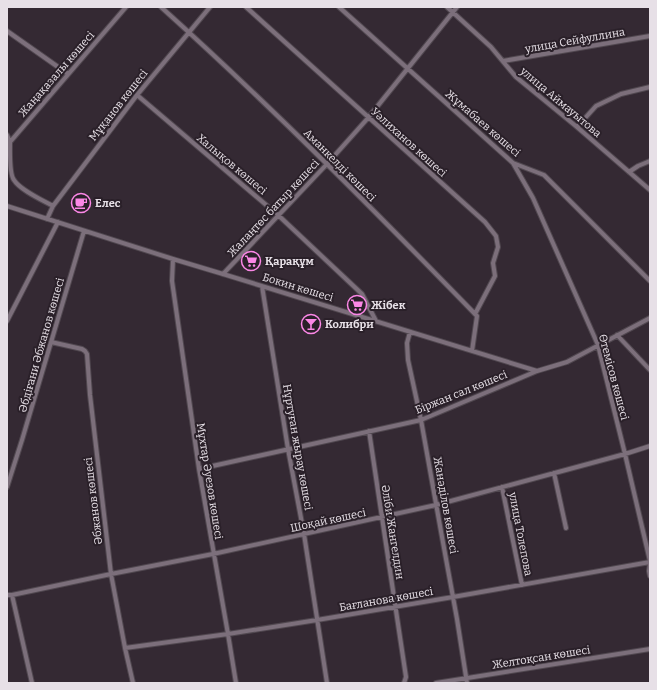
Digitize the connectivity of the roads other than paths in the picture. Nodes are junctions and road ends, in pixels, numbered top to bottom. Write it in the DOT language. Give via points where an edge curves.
graph roads {
  1 [pos="126,7"];
  2 [pos="161,7"];
  3 [pos="210,7"];
  4 [pos="246,7"];
  5 [pos="339,7"];
  6 [pos="447,7"];
  7 [pos="457,7"];
  8 [pos="452,12"];
  9 [pos="7,31"];
  10 [pos="189,32"];
  11 [pos="650,36"];
  12 [pos="503,61"];
  13 [pos="408,68"];
  14 [pos="68,74"];
  15 [pos="650,86"];
  16 [pos="137,95"];
  17 [pos="368,118"];
  18 [pos="577,127"];
  19 [pos="7,135"];
  20 [pos="10,142"];
  21 [pos="650,161"];
  22 [pos="513,163"];
  23 [pos="327,164"];
  24 [pos="629,172"];
  25 [pos="650,190"];
  26 [pos="7,206"];
  27 [pos="53,206"];
  28 [pos="278,215"];
  29 [pos="47,219"];
  30 [pos="58,222"];
  31 [pos="84,231"];
  32 [pos="172,259"];
  33 [pos="223,274"];
  34 [pos="650,281"];
  35 [pos="262,286"];
  36 [pos="475,314"];
  37 [pos="650,318"];
  38 [pos="7,321"];
  39 [pos="376,321"];
  40 [pos="410,332"];
  41 [pos="617,335"];
  42 [pos="51,342"];
  43 [pos="598,345"];
  44 [pos="472,351"];
  45 [pos="650,370"];
  46 [pos="537,371"];
  47 [pos="421,420"];
  48 [pos="369,431"];
  49 [pos="650,446"];
  50 [pos="288,449"];
  51 [pos="625,454"];
  52 [pos="199,469"];
  53 [pos="554,473"];
  54 [pos="7,487"];
  55 [pos="502,487"];
  56 [pos="436,505"];
  57 [pos="382,517"];
  58 [pos="566,528"];
  59 [pos="304,534"];
  60 [pos="213,554"];
  61 [pos="650,563"];
  62 [pos="111,574"];
  63 [pos="650,576"];
  64 [pos="522,585"];
  65 [pos="9,595"];
  66 [pos="453,597"];
  67 [pos="396,607"];
  68 [pos="316,620"];
  69 [pos="228,634"];
  70 [pos="125,648"];
  71 [pos="650,649"];
  72 [pos="466,678"];
  73 [pos="32,683"];
  74 [pos="133,683"];
  75 [pos="236,683"];
  76 [pos="327,683"];
  77 [pos="404,683"];
  78 [pos="436,683"];
  79 [pos="467,683"];
  1 -- 14 [label="street, Жаңақазалы көшесі"];
  2 -- 10 [label="street, Аманкелді көшесі"];
  3 -- 10 [label="street, Мұқанов көшесі"];
  4 -- 17 [label="street, Уәлиханов көшесі"];
  5 -- 13 [label="street, Жұмабаев көшесі"];
  6 -- 8 [label="street, улица Аймауытова"];
  7 -- 8 [label="street, Жалаңтөс батыр көшесі"];
  8 -- 12 [label="street, улица Аймауытова"];
  8 -- 13 [label="street, Жалаңтөс батыр көшесі"];
  9 -- 14 [label="street"];
  10 -- 16 [label="street, Мұқанов көшесі"];
  10 -- 23 [label="street, Аманкелді көшесі"];
  11 -- 12 [label="street, улица Сейфуллина"];
  12 -- 18 [label="street, улица Аймауытова" via="516,77"];
  13 -- 17 [label="street, Жалаңтөс батыр көшесі"];
  13 -- 22 [label="street, Жұмабаев көшесі"];
  14 -- 20 [label="street, Жаңақазалы көшесі"];
  15 -- 18 [label="street" via="621,94 596,106"];
  16 -- 27 [label="street, Мұқанов көшесі"];
  16 -- 28 [label="street, Халықов көшесі"];
  17 -- 23 [label="street, Жалаңтөс батыр көшесі"];
  17 -- 36 [label="street, Уәлиханов көшесі" via="485,222 496,236 498,246 493,263 495,276"];
  18 -- 24 [label="street, улица Аймауытова"];
  19 -- 20 [label="street"];
  20 -- 27 [label="street" via="13,180"];
  21 -- 24 [label="street"];
  22 -- 34 [label="street, Жұмабаев көшесі" via="544,175"];
  22 -- 43 [label="street, Өтемісов көшесі" via="533,198"];
  23 -- 28 [label="street, Жалаңтөс батыр көшесі"];
  23 -- 36 [label="street, Аманкелді көшесі"];
  24 -- 25 [label="street, улица Аймауытова"];
  26 -- 29 [label="street, Бокин көшесі"];
  27 -- 29 [label="street, Мұқанов көшесі"];
  28 -- 33 [label="street, Жалаңтөс батыр көшесі"];
  28 -- 39 [label="street, Халықов көшесі" via="362,294"];
  29 -- 30 [label="street, Бокин көшесі"];
  30 -- 31 [label="street, Бокин көшесі"];
  30 -- 38 [label="street"];
  31 -- 32 [label="street, Бокин көшесі"];
  31 -- 42 [label="street, Әбдіғани Әбжанов көшесі"];
  32 -- 33 [label="street, Бокин көшесі"];
  32 -- 52 [label="street, Мұхтар Әуезов көшесі" via="172,281"];
  33 -- 35 [label="street, Бокин көшесі"];
  35 -- 39 [label="street, Бокин көшесі"];
  35 -- 50 [label="street, Нұртуған жырау көшесі"];
  36 -- 44 [label="street" via="477,316"];
  37 -- 41 [label="street, Біржан сал көшесі"];
  39 -- 40 [label="street, Бокин көшесі"];
  40 -- 44 [label="street, Бокин көшесі"];
  40 -- 47 [label="street, Жанәділов көшесі" via="407,343 408,360"];
  41 -- 43 [label="street, Біржан сал көшесі"];
  41 -- 45 [label="street"];
  42 -- 54 [label="street, Әбдіғани Әбжанов көшесі"];
  42 -- 62 [label="street, Әбжанов көшесі" via="82,349 87,354"];
  43 -- 46 [label="street, Біржан сал көшесі" via="567,362"];
  43 -- 51 [label="street, Өтемісов көшесі"];
  44 -- 46 [label="street, Бокин көшесі"];
  46 -- 47 [label="street, Біржан сал көшесі"];
  47 -- 48 [label="street, Біржан сал көшесі"];
  47 -- 56 [label="street, Жанәділов көшесі"];
  48 -- 50 [label="street, Біржан сал көшесі"];
  48 -- 57 [label="street, Әліби Жангелдин"];
  49 -- 51 [label="street, Шоқай көшесі"];
  50 -- 52 [label="street, Біржан сал көшесі"];
  50 -- 59 [label="street, Нұртуған жырау көшесі"];
  51 -- 53 [label="street, Шоқай көшесі"];
  51 -- 61 [label="street, Өтемісов көшесі"];
  52 -- 60 [label="street, Мұхтар Әуезов көшесі"];
  53 -- 55 [label="street, Шоқай көшесі"];
  53 -- 58 [label="street"];
  55 -- 56 [label="street, Шоқай көшесі"];
  55 -- 64 [label="street, улица Толепова"];
  56 -- 57 [label="street, Шоқай көшесі"];
  56 -- 66 [label="street, Жанәділов көшесі"];
  57 -- 59 [label="street, Шоқай көшесі"];
  57 -- 67 [label="street, Әліби Жангелдин"];
  59 -- 60 [label="street, Шоқай көшесі"];
  59 -- 68 [label="street, Нұртуған жырау көшесі"];
  60 -- 62 [label="street, Шоқай көшесі"];
  60 -- 69 [label="street, Мұхтар Әуезов көшесі"];
  61 -- 63 [label="street, Өтемісов көшесі"];
  61 -- 64 [label="street, Бағланова көшесі"];
  62 -- 65 [label="street, Шоқай көшесі"];
  62 -- 70 [label="street, Әбжанов көшесі"];
  64 -- 66 [label="street, Бағланова көшесі"];
  65 -- 73 [label="street"];
  66 -- 67 [label="street, Бағланова көшесі"];
  66 -- 72 [label="street, Жанәділов көшесі"];
  67 -- 68 [label="street, Бағланова көшесі"];
  67 -- 77 [label="street, Әліби Жангелдин" via="406,677"];
  68 -- 69 [label="street, Бағланова көшесі"];
  68 -- 76 [label="street, Нұртуған жырау көшесі"];
  69 -- 70 [label="street, Бағланова көшесі"];
  69 -- 75 [label="street, Мұхтар Әуезов көшесі"];
  70 -- 74 [label="street, Әбжанов көшесі"];
  71 -- 72 [label="street, Желтоқсан көшесі"];
  72 -- 78 [label="street, Желтоқсан көшесі"];
  72 -- 79 [label="street, Жанәділов көшесі"];
}
